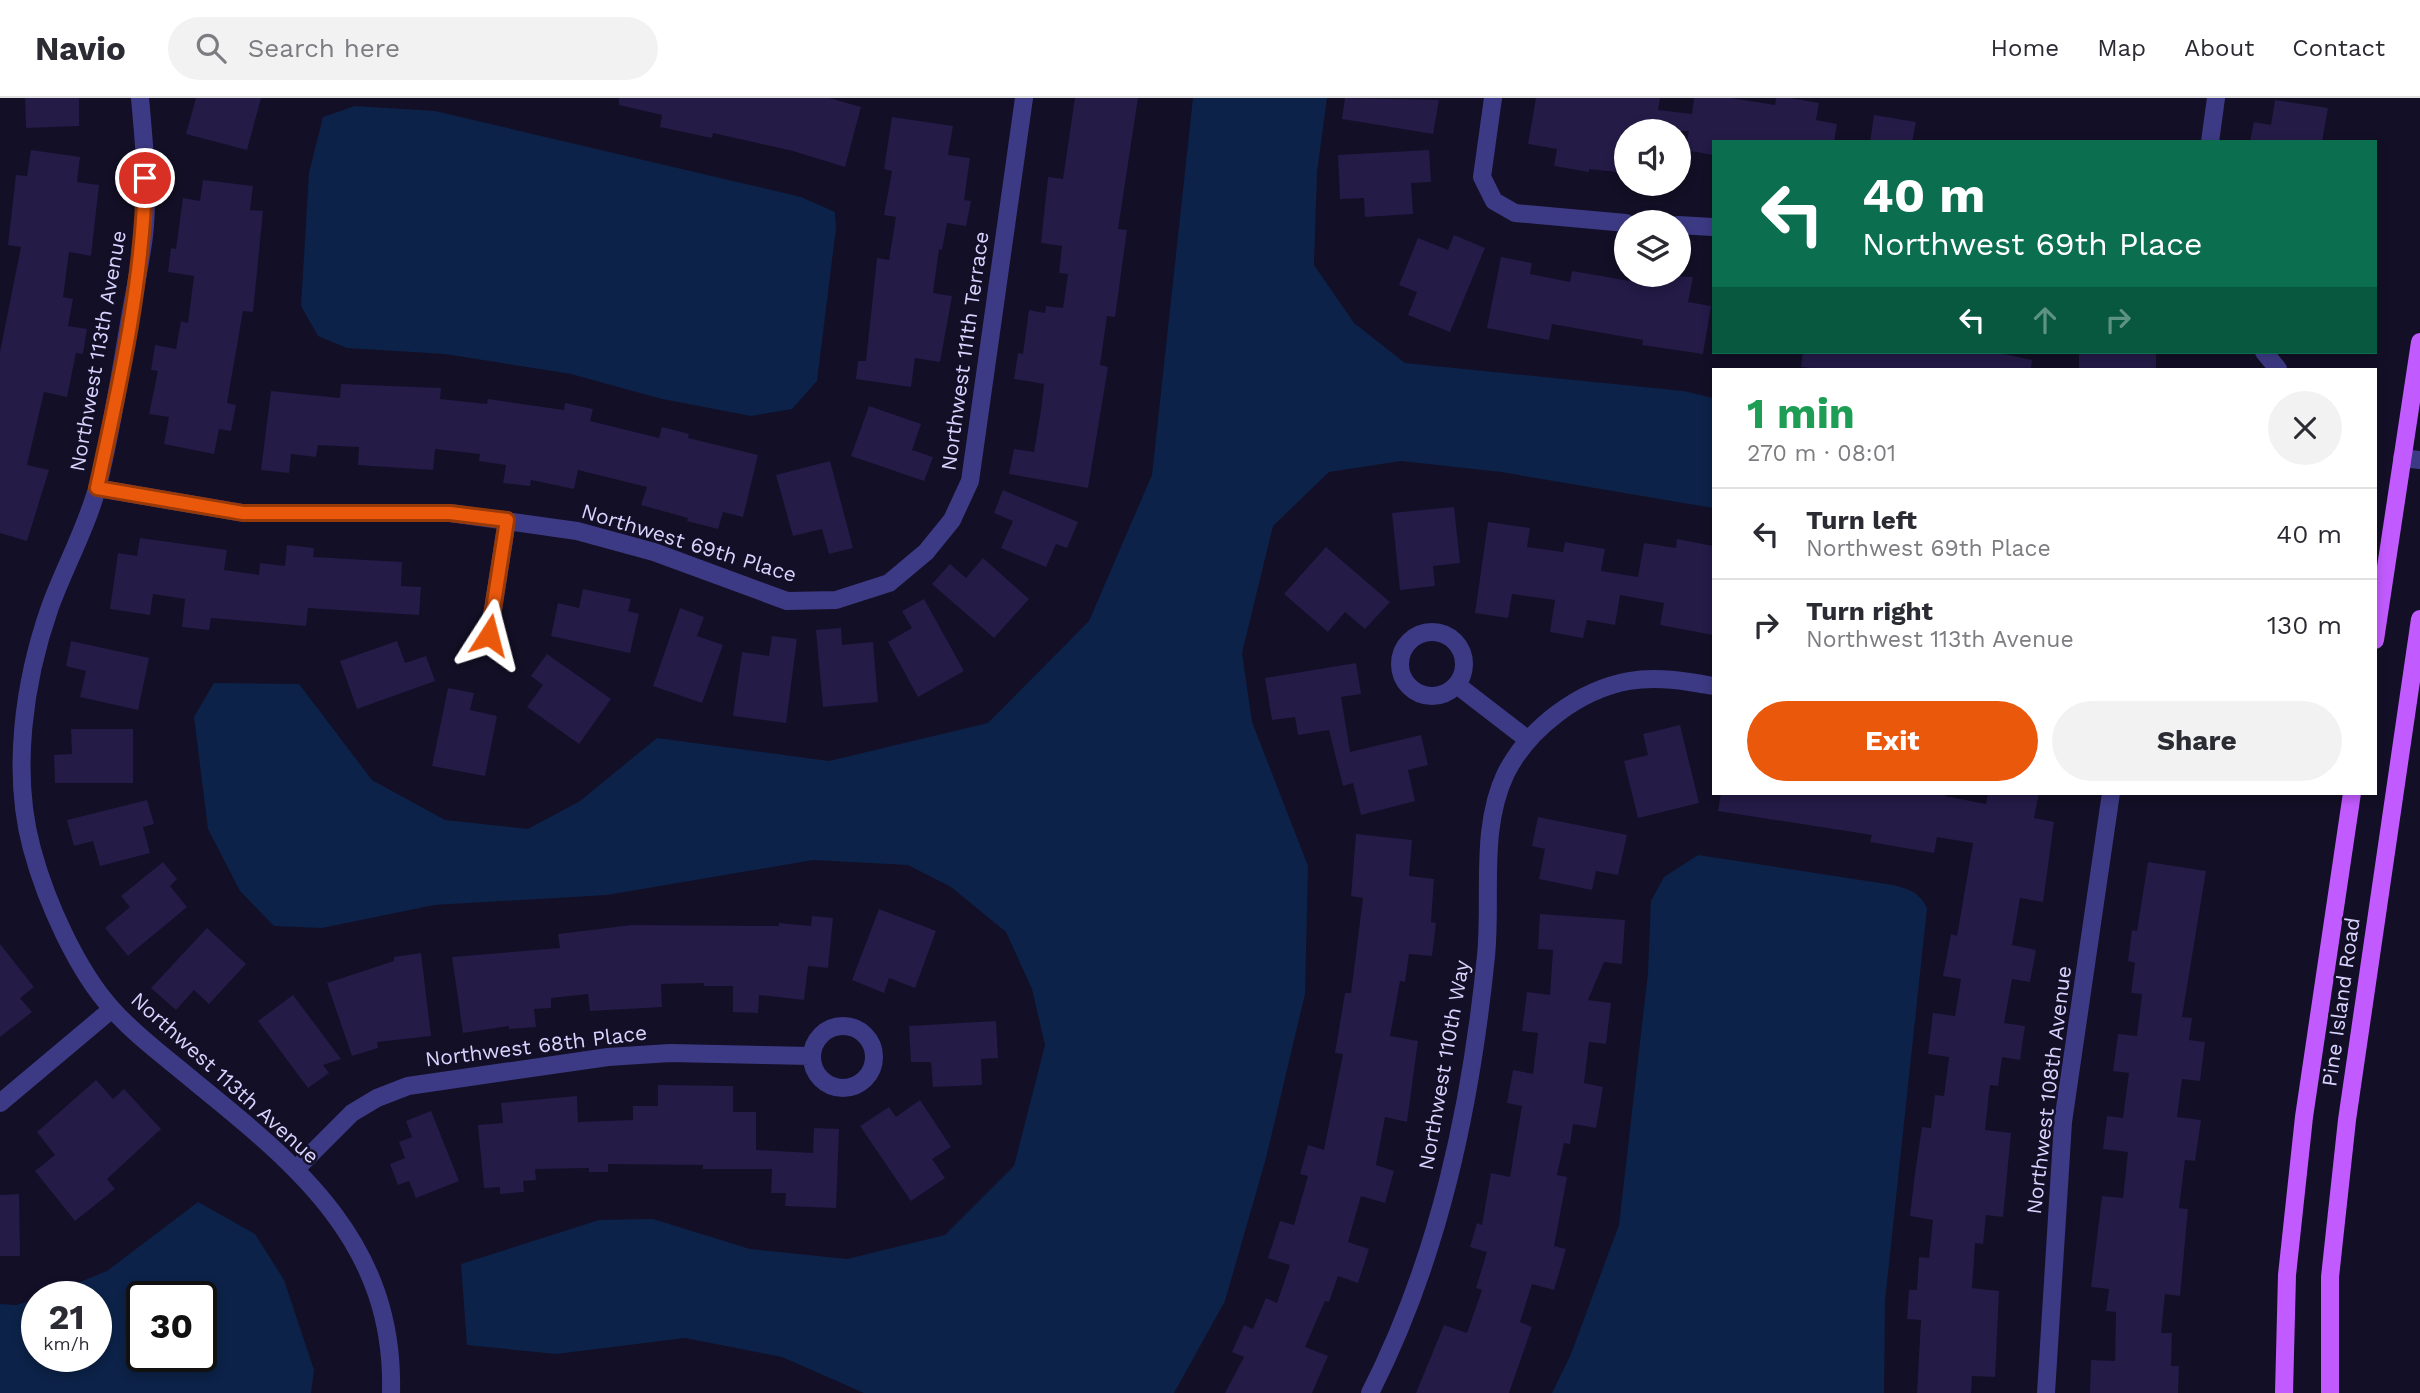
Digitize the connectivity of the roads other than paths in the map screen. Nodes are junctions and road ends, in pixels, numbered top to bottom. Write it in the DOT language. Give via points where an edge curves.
graph roads {
  1 [pos="140,98"];
  2 [pos="1024,98"];
  3 [pos="1493,98"];
  4 [pos="2216,98"];
  5 [pos="2210,140"];
  6 [pos="1614,222"];
  7 [pos="1691,226"];
  8 [pos="1712,227"];
  9 [pos="2420,342"];
  10 [pos="2266,354"];
  11 [pos="2277,368"];
  12 [pos="2411,459"];
  13 [pos="97,488"];
  14 [pos="507,520"];
  15 [pos="889,583"];
  16 [pos="2420,619"];
  17 [pos="2377,630"];
  18 [pos="489,635"];
  19 [pos="1457,685"];
  20 [pos="1712,686"];
  21 [pos="1527,739"];
  22 [pos="2111,795"];
  23 [pos="2352,795"];
  24 [pos="112,1009"];
  25 [pos="811,1056"];
  26 [pos="0,1104"];
  27 [pos="296,1169"];
  28 [pos="391,1393"];
  29 [pos="1370,1393"];
  30 [pos="2046,1393"];
  31 [pos="2284,1393"];
  32 [pos="2330,1393"];
  1 -- 13 [label="street, Northwest 113th Avenue" via="144,234"];
  2 -- 15 [label="street, Northwest 111th Terrace" via="970,481 952,520 926,552"];
  3 -- 6 [label="street" via="1482,177 1494,201 1515,213"];
  4 -- 5 [label="street"];
  7 -- 8 [label="street"];
  9 -- 12 [label="main road"];
  10 -- 11 [label="street"];
  12 -- 17 [label="main road"];
  13 -- 14 [label="street, Northwest 69th Place" via="243,513 438,513"];
  13 -- 24 [label="street, Northwest 113th Avenue" via="33,660 24,718 23,787 31,848 53,908 78,959"];
  14 -- 15 [label="street, Northwest 69th Place" via="577,531 654,552 787,601 836,600"];
  14 -- 18 [label="street"];
  16 -- 32 [label="main road, Pine Island Road" via="2347,1120 2330,1277"];
  19 -- 21 [label="street"];
  20 -- 21 [label="street" via="1673,679 1629,681 1590,694"];
  21 -- 29 [label="street, Northwest 110th Way" via="1506,774 1494,808 1486,953 1474,1055 1452,1170 1420,1274"];
  22 -- 30 [label="street, Northwest 108th Avenue" via="2063,1122"];
  23 -- 31 [label="main road, Pine Island Road" via="2304,1116 2287,1275"];
  24 -- 26 [label="street"];
  24 -- 27 [label="street, Northwest 113th Avenue"];
  25 -- 27 [label="street, Northwest 68th Place" via="670,1053 608,1057 408,1086 352,1113"];
  27 -- 28 [label="street, Northwest 113th Avenue" via="341,1219 372,1274 384,1325"];
}
